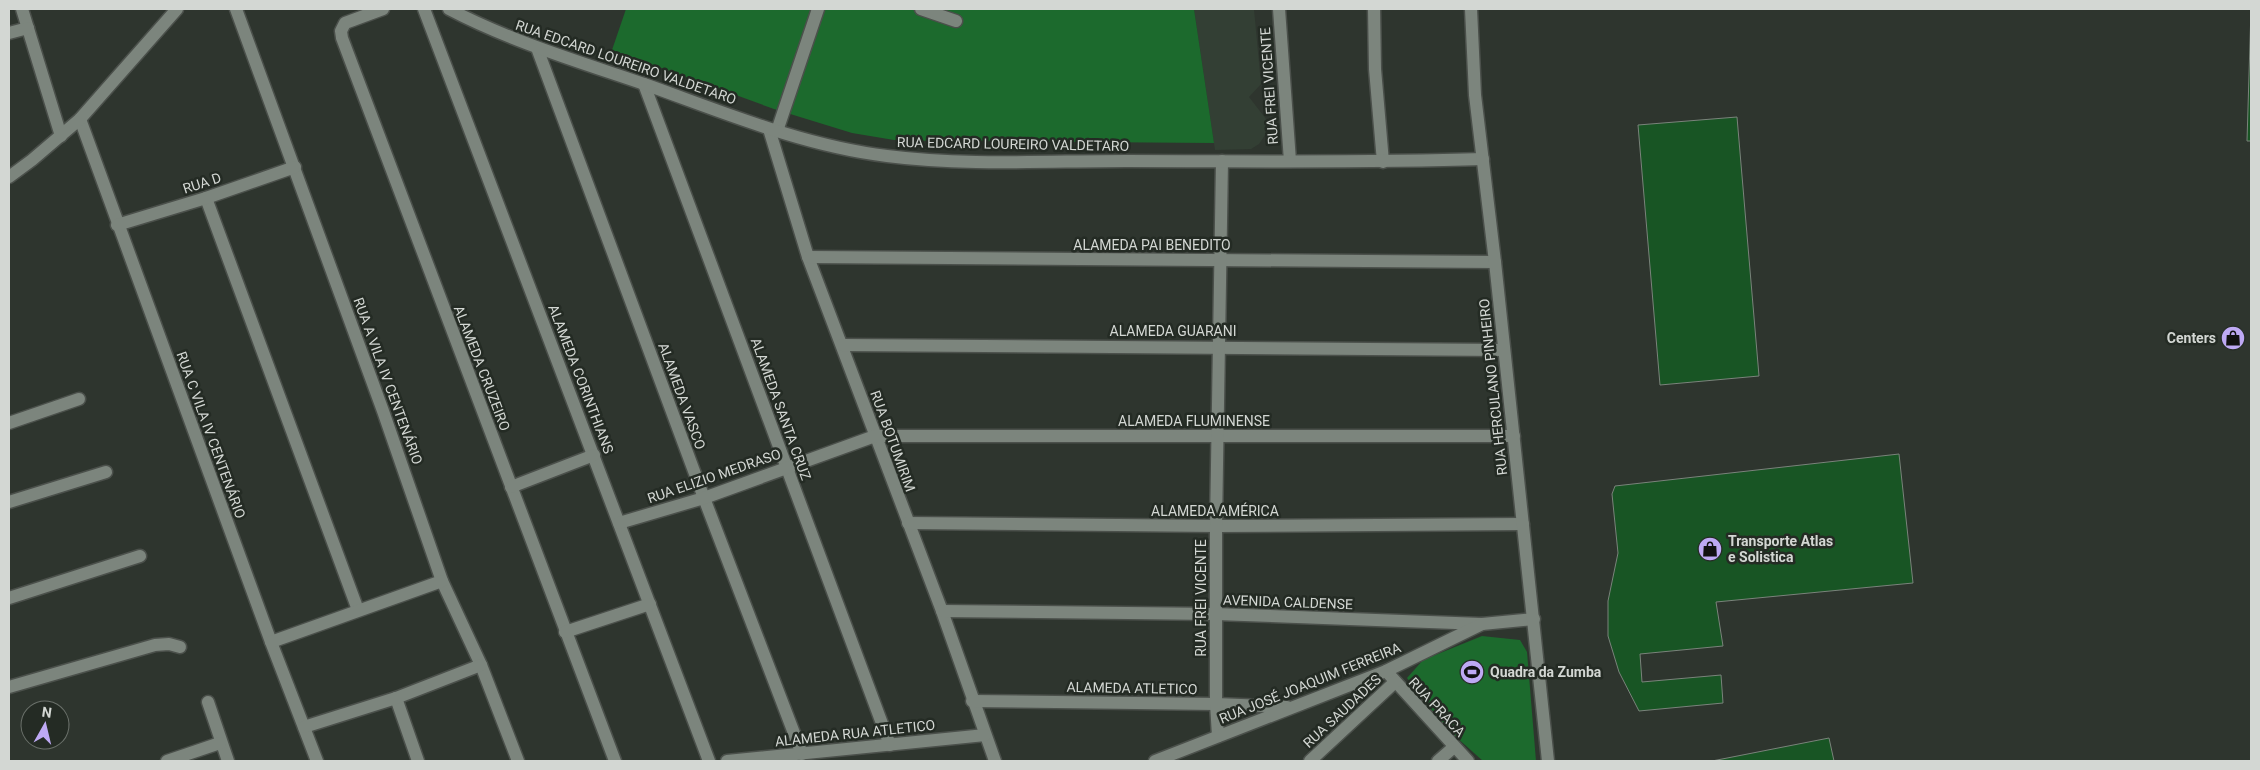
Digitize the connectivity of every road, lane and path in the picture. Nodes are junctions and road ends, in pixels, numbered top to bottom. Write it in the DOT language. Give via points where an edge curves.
graph roads {
  1 [pos="22,9"];
  2 [pos="177,9"];
  3 [pos="236,9"];
  4 [pos="383,9"];
  5 [pos="424,9"];
  6 [pos="449,9"];
  7 [pos="818,9"];
  8 [pos="921,9"];
  9 [pos="1279,9"];
  10 [pos="1374,9"];
  11 [pos="1471,9"];
  12 [pos="956,21"];
  13 [pos="28,28"];
  14 [pos="9,33"];
  15 [pos="537,48"];
  16 [pos="644,84"];
  17 [pos="80,119"];
  18 [pos="773,130"];
  19 [pos="61,136"];
  20 [pos="1483,159"];
  21 [pos="1222,162"];
  22 [pos="1290,162"];
  23 [pos="1383,162"];
  24 [pos="295,167"];
  25 [pos="9,177"];
  26 [pos="206,198"];
  27 [pos="117,225"];
  28 [pos="808,256"];
  29 [pos="1219,260"];
  30 [pos="1495,262"];
  31 [pos="842,345"];
  32 [pos="1218,346"];
  33 [pos="1504,350"];
  34 [pos="79,399"];
  35 [pos="9,423"];
  36 [pos="1217,435"];
  37 [pos="875,436"];
  38 [pos="1514,436"];
  39 [pos="594,455"];
  40 [pos="786,467"];
  41 [pos="106,472"];
  42 [pos="511,487"];
  43 [pos="704,498"];
  44 [pos="9,502"];
  45 [pos="619,523"];
  46 [pos="908,523"];
  47 [pos="1523,524"];
  48 [pos="1216,526"];
  49 [pos="140,556"];
  50 [pos="442,581"];
  51 [pos="9,598"];
  52 [pos="650,604"];
  53 [pos="358,610"];
  54 [pos="942,611"];
  55 [pos="1216,614"];
  56 [pos="1534,619"];
  57 [pos="1482,624"];
  58 [pos="565,632"];
  59 [pos="271,642"];
  60 [pos="180,647"];
  61 [pos="481,665"];
  62 [pos="1386,671"];
  63 [pos="1395,682"];
  64 [pos="9,687"];
  65 [pos="396,698"];
  66 [pos="972,701"];
  67 [pos="208,702"];
  68 [pos="1216,704"];
  69 [pos="1292,707"];
  70 [pos="304,728"];
  71 [pos="985,735"];
  72 [pos="1218,736"];
  73 [pos="220,743"];
  74 [pos="890,745"];
  75 [pos="1454,747"];
  76 [pos="802,754"];
  77 [pos="166,761"];
  78 [pos="228,761"];
  79 [pos="317,761"];
  80 [pos="418,761"];
  81 [pos="518,761"];
  82 [pos="615,761"];
  83 [pos="709,761"];
  84 [pos="728,761"];
  85 [pos="995,761"];
  86 [pos="1155,761"];
  87 [pos="1310,761"];
  88 [pos="1438,761"];
  89 [pos="1468,761"];
  90 [pos="1548,761"];
  1 -- 13 [label="street"];
  2 -- 17 [label="street"];
  3 -- 24 [label="street, RUA A VILA IV CENTENÁRIO"];
  4 -- 42 [label="street, ALAMEDA CRUZEIRO" via="345,23 342,38"];
  5 -- 39 [label="street, ALAMEDA CORINTHIANS"];
  6 -- 15 [label="street, RUA EDCARD LOUREIRO VALDETARO" via="481,26"];
  7 -- 18 [label="street"];
  8 -- 12 [label="street"];
  9 -- 22 [label="street, RUA FREI VICENTE"];
  10 -- 23 [label="street" via="1375,69"];
  11 -- 20 [label="street, RUA HERCULANO PINHEIRO"];
  13 -- 14 [label="street"];
  13 -- 19 [label="street"];
  15 -- 16 [label="street, RUA EDCARD LOUREIRO VALDETARO"];
  15 -- 43 [label="street, ALAMEDA VASCO"];
  16 -- 18 [label="street, RUA EDCARD LOUREIRO VALDETARO"];
  16 -- 40 [label="street, ALAMEDA SANTA CRUZ"];
  17 -- 19 [label="street"];
  17 -- 27 [label="street, RUA C VILA IV CENTENÁRIO"];
  18 -- 21 [label="street, RUA EDCARD LOUREIRO VALDETARO" via="843,149 939,160"];
  18 -- 28 [label="street, RUA BOTUMIRIM"];
  19 -- 25 [label="street"];
  20 -- 23 [label="street, RUA EDCARD LOUREIRO VALDETARO"];
  20 -- 30 [label="street, RUA HERCULANO PINHEIRO"];
  21 -- 22 [label="street, RUA EDCARD LOUREIRO VALDETARO"];
  21 -- 29 [label="street, RUA FREI VICENTE"];
  22 -- 23 [label="street, RUA EDCARD LOUREIRO VALDETARO"];
  24 -- 26 [label="street, RUA D"];
  24 -- 50 [label="street, RUA A VILA IV CENTENÁRIO"];
  26 -- 27 [label="street, RUA D"];
  26 -- 53 [label="street"];
  27 -- 59 [label="street, RUA C VILA IV CENTENÁRIO"];
  28 -- 29 [label="street, ALAMEDA PAI BENEDITO"];
  28 -- 31 [label="street, RUA BOTUMIRIM"];
  29 -- 30 [label="street, ALAMEDA PAI BENEDITO"];
  29 -- 32 [label="street, RUA FREI VICENTE"];
  30 -- 33 [label="street, RUA HERCULANO PINHEIRO"];
  31 -- 32 [label="street, ALAMEDA GUARANI"];
  31 -- 37 [label="street, RUA BOTUMIRIM"];
  32 -- 33 [label="street, ALAMEDA GUARANI"];
  32 -- 36 [label="street, RUA FREI VICENTE"];
  33 -- 38 [label="street, RUA HERCULANO PINHEIRO"];
  34 -- 35 [label="street"];
  36 -- 37 [label="street, ALAMEDA FLUMINENSE"];
  36 -- 38 [label="street, ALAMEDA FLUMINENSE"];
  36 -- 48 [label="street, RUA FREI VICENTE"];
  37 -- 40 [label="street, RUA ELIZIO MEDRASO"];
  37 -- 46 [label="street, RUA BOTUMIRIM"];
  38 -- 47 [label="street, RUA HERCULANO PINHEIRO"];
  39 -- 42 [label="street"];
  39 -- 45 [label="street, ALAMEDA CORINTHIANS"];
  40 -- 43 [label="street, RUA ELIZIO MEDRASO"];
  40 -- 74 [label="street, ALAMEDA SANTA CRUZ"];
  41 -- 44 [label="street"];
  42 -- 58 [label="street, ALAMEDA CRUZEIRO"];
  43 -- 45 [label="street, RUA ELIZIO MEDRASO"];
  43 -- 76 [label="street, ALAMEDA VASCO"];
  45 -- 52 [label="street, ALAMEDA CORINTHIANS"];
  46 -- 48 [label="street, ALAMEDA AMÉRICA"];
  46 -- 54 [label="street, RUA BOTUMIRIM"];
  47 -- 48 [label="street, ALAMEDA AMÉRICA"];
  47 -- 56 [label="street, RUA HERCULANO PINHEIRO"];
  48 -- 55 [label="street, RUA FREI VICENTE"];
  49 -- 51 [label="street"];
  50 -- 53 [label="street"];
  50 -- 61 [label="street, RUA A VILA IV CENTENÁRIO"];
  52 -- 58 [label="street"];
  52 -- 83 [label="street, ALAMEDA CORINTHIANS"];
  53 -- 59 [label="street"];
  54 -- 55 [label="street, AVENIDA CALDENSE"];
  54 -- 66 [label="street, RUA BOTUMIRIM"];
  55 -- 57 [label="street, AVENIDA CALDENSE"];
  55 -- 68 [label="street, RUA FREI VICENTE"];
  56 -- 57 [label="street, RUA JOSÉ JOAQUIM FERREIRA"];
  56 -- 90 [label="street, RUA HERCULANO PINHEIRO"];
  57 -- 62 [label="street, RUA JOSÉ JOAQUIM FERREIRA"];
  58 -- 82 [label="street, ALAMEDA CRUZEIRO"];
  59 -- 70 [label="street, RUA C VILA IV CENTENÁRIO"];
  60 -- 64 [label="street" via="155,645"];
  61 -- 65 [label="street"];
  61 -- 81 [label="street, RUA A VILA IV CENTENÁRIO"];
  62 -- 63 [label="street, RUA PRACA"];
  62 -- 69 [label="street, RUA JOSÉ JOAQUIM FERREIRA"];
  63 -- 75 [label="street, RUA PRACA"];
  63 -- 87 [label="street, RUA SAUDADES"];
  65 -- 70 [label="street"];
  65 -- 80 [label="street"];
  66 -- 68 [label="street, ALAMEDA ATLETICO"];
  66 -- 71 [label="street, RUA BOTUMIRIM"];
  67 -- 73 [label="street"];
  68 -- 69 [label="street, ALAMEDA ATLETICO"];
  68 -- 72 [label="street, RUA FREI VICENTE"];
  69 -- 72 [label="street, RUA JOSÉ JOAQUIM FERREIRA"];
  70 -- 79 [label="street, RUA C VILA IV CENTENÁRIO"];
  71 -- 74 [label="street, ALAMEDA RUA ATLETICO"];
  71 -- 85 [label="street, RUA BOTUMIRIM"];
  72 -- 86 [label="street, RUA JOSÉ JOAQUIM FERREIRA"];
  73 -- 77 [label="street"];
  73 -- 78 [label="street"];
  74 -- 76 [label="street, ALAMEDA RUA ATLETICO"];
  75 -- 88 [label="street"];
  75 -- 89 [label="street, RUA PRACA"];
  76 -- 84 [label="street, ALAMEDA RUA ATLETICO"];
}
